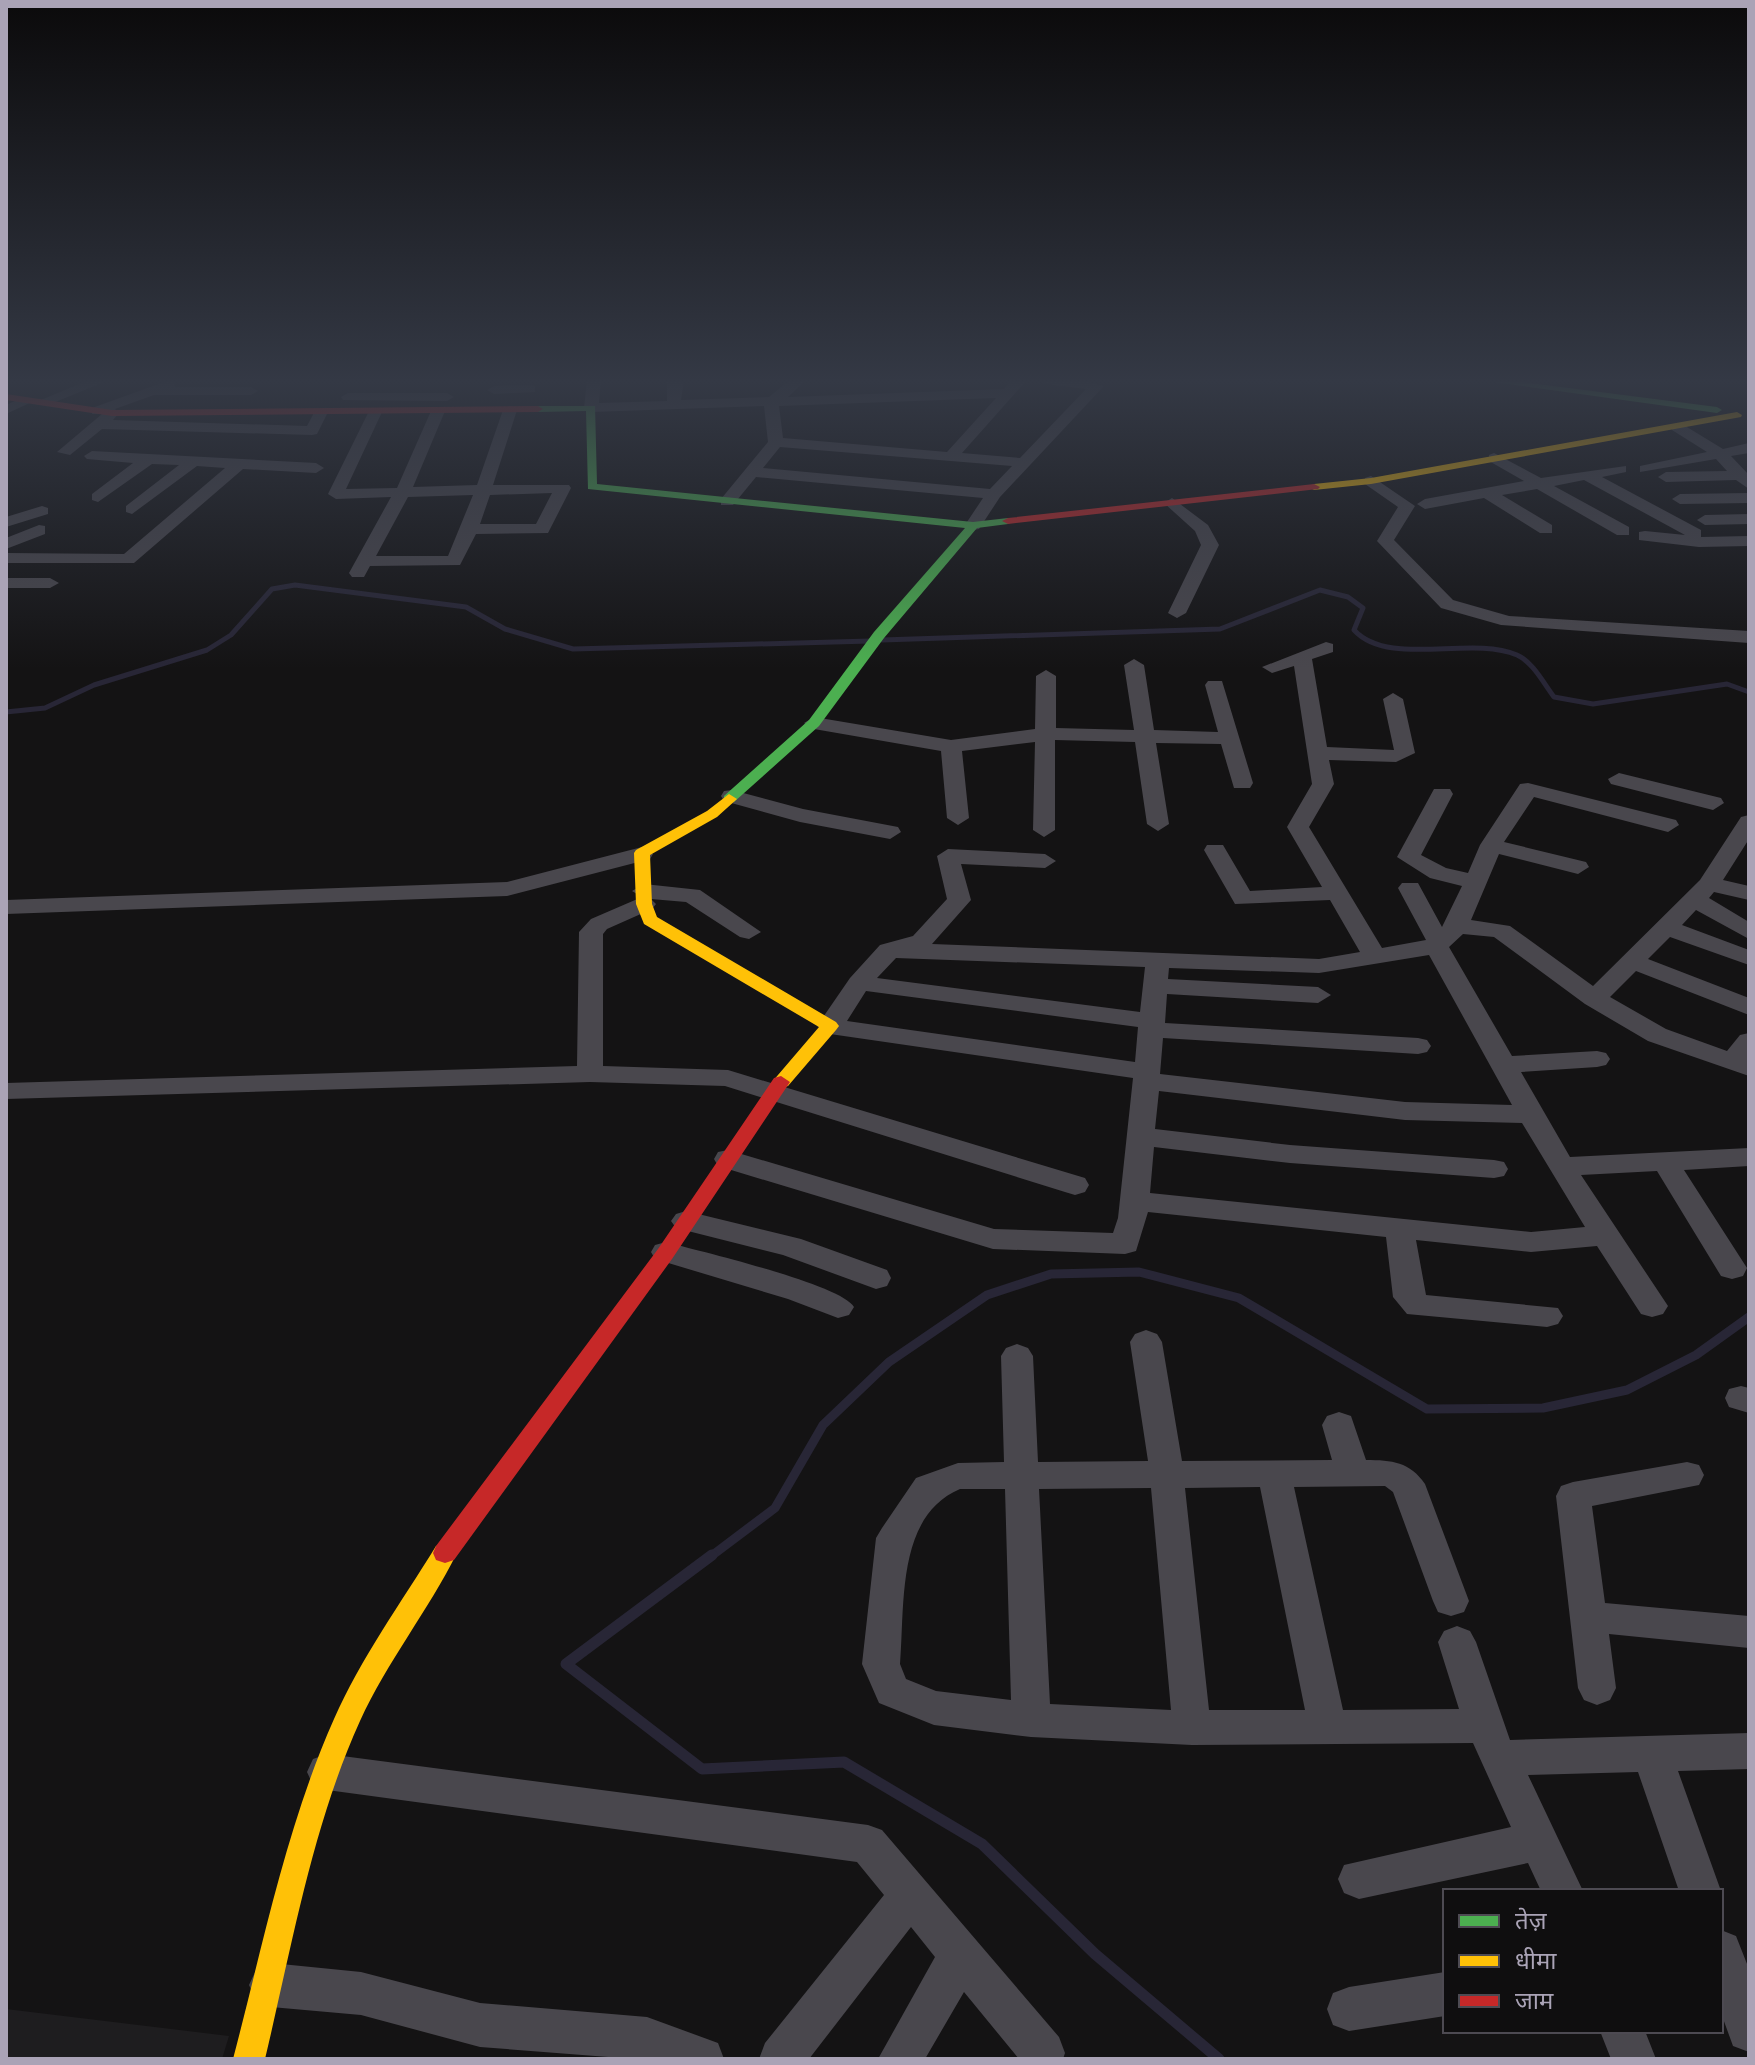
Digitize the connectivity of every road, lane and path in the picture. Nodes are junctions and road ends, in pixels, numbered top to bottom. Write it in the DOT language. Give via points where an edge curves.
graph roads {
  1 [pos="129,476"];
  2 [pos="179,476"];
  3 [pos="225,476"];
  4 [pos="345,476"];
  5 [pos="410,476"];
  6 [pos="487,476"];
  7 [pos="592,476"];
  8 [pos="749,476"];
  9 [pos="801,476"];
  10 [pos="1012,476"];
  11 [pos="1396,476"];
  12 [pos="1527,476"];
  13 [pos="1578,476"];
  14 [pos="1588,476"];
  15 [pos="1371,481"];
  16 [pos="1539,483"];
  17 [pos="484,490"];
  18 [pos="1645,490"];
  19 [pos="403,491"];
  20 [pos="1487,493"];
  21 [pos="994,494"];
  22 [pos="1622,495"];
  23 [pos="98,497"];
  24 [pos="1749,498"];
  25 [pos="1680,499"];
  26 [pos="727,502"];
  27 [pos="1172,503"];
  28 [pos="1425,504"];
  29 [pos="1575,504"];
  30 [pos="132,509"];
  31 [pos="42,511"];
  32 [pos="1749,519"];
  33 [pos="6,522"];
  34 [pos="973,525"];
  35 [pos="470,529"];
  36 [pos="1546,529"];
  37 [pos="39,530"];
  38 [pos="1623,531"];
  39 [pos="1645,536"];
  40 [pos="1749,541"];
  41 [pos="8,557"];
  42 [pos="6,583"];
  43 [pos="50,583"];
  44 [pos="1177,613"];
  45 [pos="1749,637"];
  46 [pos="1326,648"];
  47 [pos="1302,658"];
  48 [pos="1134,665"];
  49 [pos="1272,667"];
  50 [pos="1046,676"];
  51 [pos="1215,685"];
  52 [pos="1393,699"];
  53 [pos="814,723"];
  54 [pos="1048,734"];
  55 [pos="1145,737"];
  56 [pos="1231,738"];
  57 [pos="951,746"];
  58 [pos="1318,753"];
  59 [pos="1242,783"];
  60 [pos="1442,794"];
  61 [pos="732,796"];
  62 [pos="1713,803"];
  63 [pos="1598,806"];
  64 [pos="958,818"];
  65 [pos="1749,822"];
  66 [pos="1158,824"];
  67 [pos="1668,825"];
  68 [pos="1044,830"];
  69 [pos="890,832"];
  70 [pos="1491,845"];
  71 [pos="1215,850"];
  72 [pos="642,854"];
  73 [pos="1045,861"];
  74 [pos="1578,867"];
  75 [pos="1473,881"];
  76 [pos="1410,888"];
  77 [pos="1701,891"];
  78 [pos="1336,893"];
  79 [pos="1749,893"];
  80 [pos="644,898"];
  81 [pos="6,907"];
  82 [pos="1666,927"];
  83 [pos="749,932"];
  84 [pos="1749,932"];
  85 [pos="1444,938"];
  86 [pos="889,950"];
  87 [pos="1375,957"];
  88 [pos="1158,958"];
  89 [pos="1749,958"];
  90 [pos="1632,961"];
  91 [pos="859,983"];
  92 [pos="1156,986"];
  93 [pos="1318,995"];
  94 [pos="1594,999"];
  95 [pos="1749,1007"];
  96 [pos="1152,1025"];
  97 [pos="830,1026"];
  98 [pos="1749,1041"];
  99 [pos="1418,1046"];
  100 [pos="1597,1059"];
  101 [pos="1503,1065"];
  102 [pos="1740,1066"];
  103 [pos="590,1074"];
  104 [pos="1148,1076"];
  105 [pos="6,1091"];
  106 [pos="771,1094"];
  107 [pos="1531,1114"];
  108 [pos="1141,1136"];
  109 [pos="728,1159"];
  110 [pos="1746,1161"];
  111 [pos="1665,1162"];
  112 [pos="1561,1167"];
  113 [pos="1494,1169"];
  114 [pos="1075,1185"];
  115 [pos="1135,1201"];
  116 [pos="686,1221"];
  117 [pos="1400,1229"];
  118 [pos="1606,1235"];
  119 [pos="666,1252"];
  120 [pos="1732,1268"];
  121 [pos="876,1278"];
  122 [pos="1652,1306"];
  123 [pos="838,1307"];
  124 [pos="1547,1316"];
  125 [pos="1146,1342"];
  126 [pos="1017,1356"];
  127 [pos="1339,1425"];
  128 [pos="1353,1473"];
  129 [pos="1274,1474"];
  130 [pos="1167,1475"];
  131 [pos="1687,1475"];
  132 [pos="1024,1478"];
  133 [pos="1451,1601"];
  134 [pos="1590,1617"];
  135 [pos="1749,1632"];
  136 [pos="1457,1642"];
  137 [pos="1597,1688"];
  138 [pos="1031,1720"];
  139 [pos="1192,1728"];
  140 [pos="1328,1728"];
  141 [pos="1492,1742"];
  142 [pos="1749,1751"];
  143 [pos="1652,1754"];
  144 [pos="327,1772"];
  145 [pos="1538,1841"];
  146 [pos="1359,1879"];
  147 [pos="1561,1889"];
  148 [pos="1699,1889"];
  149 [pos="910,1895"];
  150 [pos="961,1955"];
  151 [pos="1723,1957"];
  152 [pos="271,1985"];
  153 [pos="1443,1994"];
  154 [pos="1349,2009"];
  155 [pos="1749,2030"];
  156 [pos="1623,2033"];
  157 [pos="249,2059"];
  158 [pos="702,2059"];
  159 [pos="781,2059"];
  160 [pos="900,2059"];
  161 [pos="1041,2059"];
  162 [pos="1634,2059"];
  1 -- 23 [label="street"];
  2 -- 30 [label="street"];
  3 -- 41 [label="street" via="128,559"];
  4 -- 19 [label="street" via="336,494"];
  5 -- 19 [label="street"];
  6 -- 17 [label="street"];
  7 -- 26 [label="street" via="592,487"];
  8 -- 26 [label="street"];
  9 -- 21 [label="street"];
  10 -- 21 [label="street"];
  11 -- 15 [label="street"];
  12 -- 16 [label="street"];
  13 -- 16 [label="street"];
  14 -- 22 [label="street"];
  15 -- 27 [label="street"];
  15 -- 45 [label="street" via="1407,506 1385,541 1447,604 1508,621"];
  16 -- 20 [label="street"];
  16 -- 29 [label="street"];
  17 -- 19 [label="street"];
  17 -- 35 [label="street"];
  17 -- 35 [label="street" via="563,488 542,529"];
  18 -- 22 [label="street"];
  19 -- 35 [label="street" via="360,567 454,561"];
  20 -- 28 [label="street"];
  20 -- 36 [label="street"];
  21 -- 34 [label="street"];
  22 -- 29 [label="street"];
  22 -- 32 [label="street" via="1700,527"];
  24 -- 25 [label="street"];
  26 -- 34 [label="street"];
  27 -- 34 [label="street"];
  27 -- 44 [label="street" via="1202,529 1210,545"];
  29 -- 38 [label="street"];
  31 -- 33 [label="street"];
  34 -- 53 [label="street"];
  37 -- 41 [label="street"];
  39 -- 40 [label="street"];
  42 -- 43 [label="street"];
  46 -- 47 [label="street"];
  47 -- 49 [label="street"];
  47 -- 58 [label="street"];
  48 -- 55 [label="street"];
  50 -- 54 [label="street"];
  51 -- 56 [label="street"];
  52 -- 58 [label="street" via="1405,753"];
  53 -- 57 [label="street"];
  53 -- 61 [label="street"];
  54 -- 55 [label="street"];
  54 -- 57 [label="street"];
  54 -- 68 [label="street"];
  55 -- 56 [label="street"];
  55 -- 66 [label="street"];
  56 -- 59 [label="street"];
  57 -- 64 [label="street"];
  58 -- 78 [label="street" via="1323,784 1298,827"];
  60 -- 75 [label="street" via="1408,857 1438,873"];
  61 -- 69 [label="street"];
  61 -- 72 [label="street" via="712,814"];
  62 -- 63 [label="street" via="1624,775"];
  63 -- 67 [label="street"];
  63 -- 70 [label="street" via="1528,789"];
  65 -- 77 [label="street"];
  70 -- 74 [label="street"];
  70 -- 75 [label="street"];
  71 -- 78 [label="street" via="1243,899"];
  72 -- 80 [label="street"];
  72 -- 81 [label="street" via="507,889"];
  73 -- 86 [label="street" via="948,856 959,900 922,941"];
  75 -- 85 [label="street"];
  76 -- 85 [label="street"];
  77 -- 79 [label="street"];
  77 -- 82 [label="street"];
  77 -- 84 [label="street"];
  78 -- 87 [label="street"];
  80 -- 83 [label="street" via="692,895"];
  80 -- 97 [label="street" via="650,920 665,931"];
  80 -- 103 [label="street" via="591,932"];
  82 -- 89 [label="street"];
  82 -- 90 [label="street"];
  85 -- 87 [label="street"];
  85 -- 94 [label="street" via="1501,931"];
  85 -- 101 [label="street"];
  86 -- 88 [label="street"];
  86 -- 91 [label="street"];
  87 -- 88 [label="street" via="1319,966"];
  88 -- 92 [label="street"];
  90 -- 94 [label="street"];
  90 -- 95 [label="street"];
  91 -- 96 [label="street"];
  91 -- 97 [label="street"];
  92 -- 93 [label="street"];
  92 -- 96 [label="street"];
  94 -- 102 [label="street" via="1657,1035"];
  96 -- 99 [label="street"];
  96 -- 104 [label="street"];
  97 -- 104 [label="street"];
  97 -- 106 [label="street"];
  98 -- 102 [label="street"];
  100 -- 101 [label="street"];
  101 -- 107 [label="street"];
  103 -- 105 [label="street"];
  103 -- 106 [label="street" via="728,1078"];
  104 -- 107 [label="street" via="1405,1111"];
  104 -- 108 [label="street"];
  106 -- 109 [label="street"];
  106 -- 114 [label="street"];
  107 -- 112 [label="street"];
  108 -- 113 [label="street" via="1290,1154"];
  108 -- 115 [label="street"];
  109 -- 115 [label="street" via="1010,1241 1125,1244"];
  109 -- 116 [label="street"];
  110 -- 111 [label="street"];
  111 -- 112 [label="street"];
  111 -- 120 [label="street"];
  112 -- 118 [label="street"];
  115 -- 117 [label="street"];
  116 -- 119 [label="street"];
  116 -- 121 [label="street" via="790,1246"];
  117 -- 118 [label="street" via="1531,1242"];
  117 -- 124 [label="street" via="1408,1297 1418,1306"];
  118 -- 122 [label="street"];
  119 -- 123 [label="street"];
  119 -- 144 [label="street" via="463,1525 371,1674"];
  125 -- 130 [label="street"];
  126 -- 132 [label="street"];
  127 -- 128 [label="street"];
  128 -- 129 [label="street"];
  128 -- 133 [label="street" via="1391,1473 1405,1482"];
  129 -- 130 [label="street"];
  129 -- 140 [label="street"];
  130 -- 132 [label="street"];
  130 -- 139 [label="street"];
  131 -- 134 [label="street" via="1573,1496"];
  132 -- 138 [label="street"];
  132 -- 138 [label="street" via="958,1476 928,1488 894,1538 881,1664 892,1691 934,1708"];
  134 -- 135 [label="street"];
  134 -- 137 [label="street"];
  136 -- 141 [label="street"];
  138 -- 139 [label="street"];
  139 -- 140 [label="street"];
  140 -- 141 [label="street"];
  141 -- 143 [label="street"];
  141 -- 145 [label="street"];
  142 -- 143 [label="street"];
  143 -- 148 [label="street"];
  144 -- 149 [label="street" via="868,1844"];
  144 -- 152 [label="street"];
  145 -- 146 [label="street"];
  145 -- 147 [label="street"];
  149 -- 150 [label="street"];
  149 -- 159 [label="street"];
  150 -- 160 [label="street"];
  150 -- 161 [label="street" via="1043,2053"];
  151 -- 155 [label="street"];
  152 -- 157 [label="street"];
  152 -- 158 [label="street" via="375,1996 477,2025 622,2033 656,2039"];
  153 -- 154 [label="street"];
  156 -- 162 [label="street"];
}
